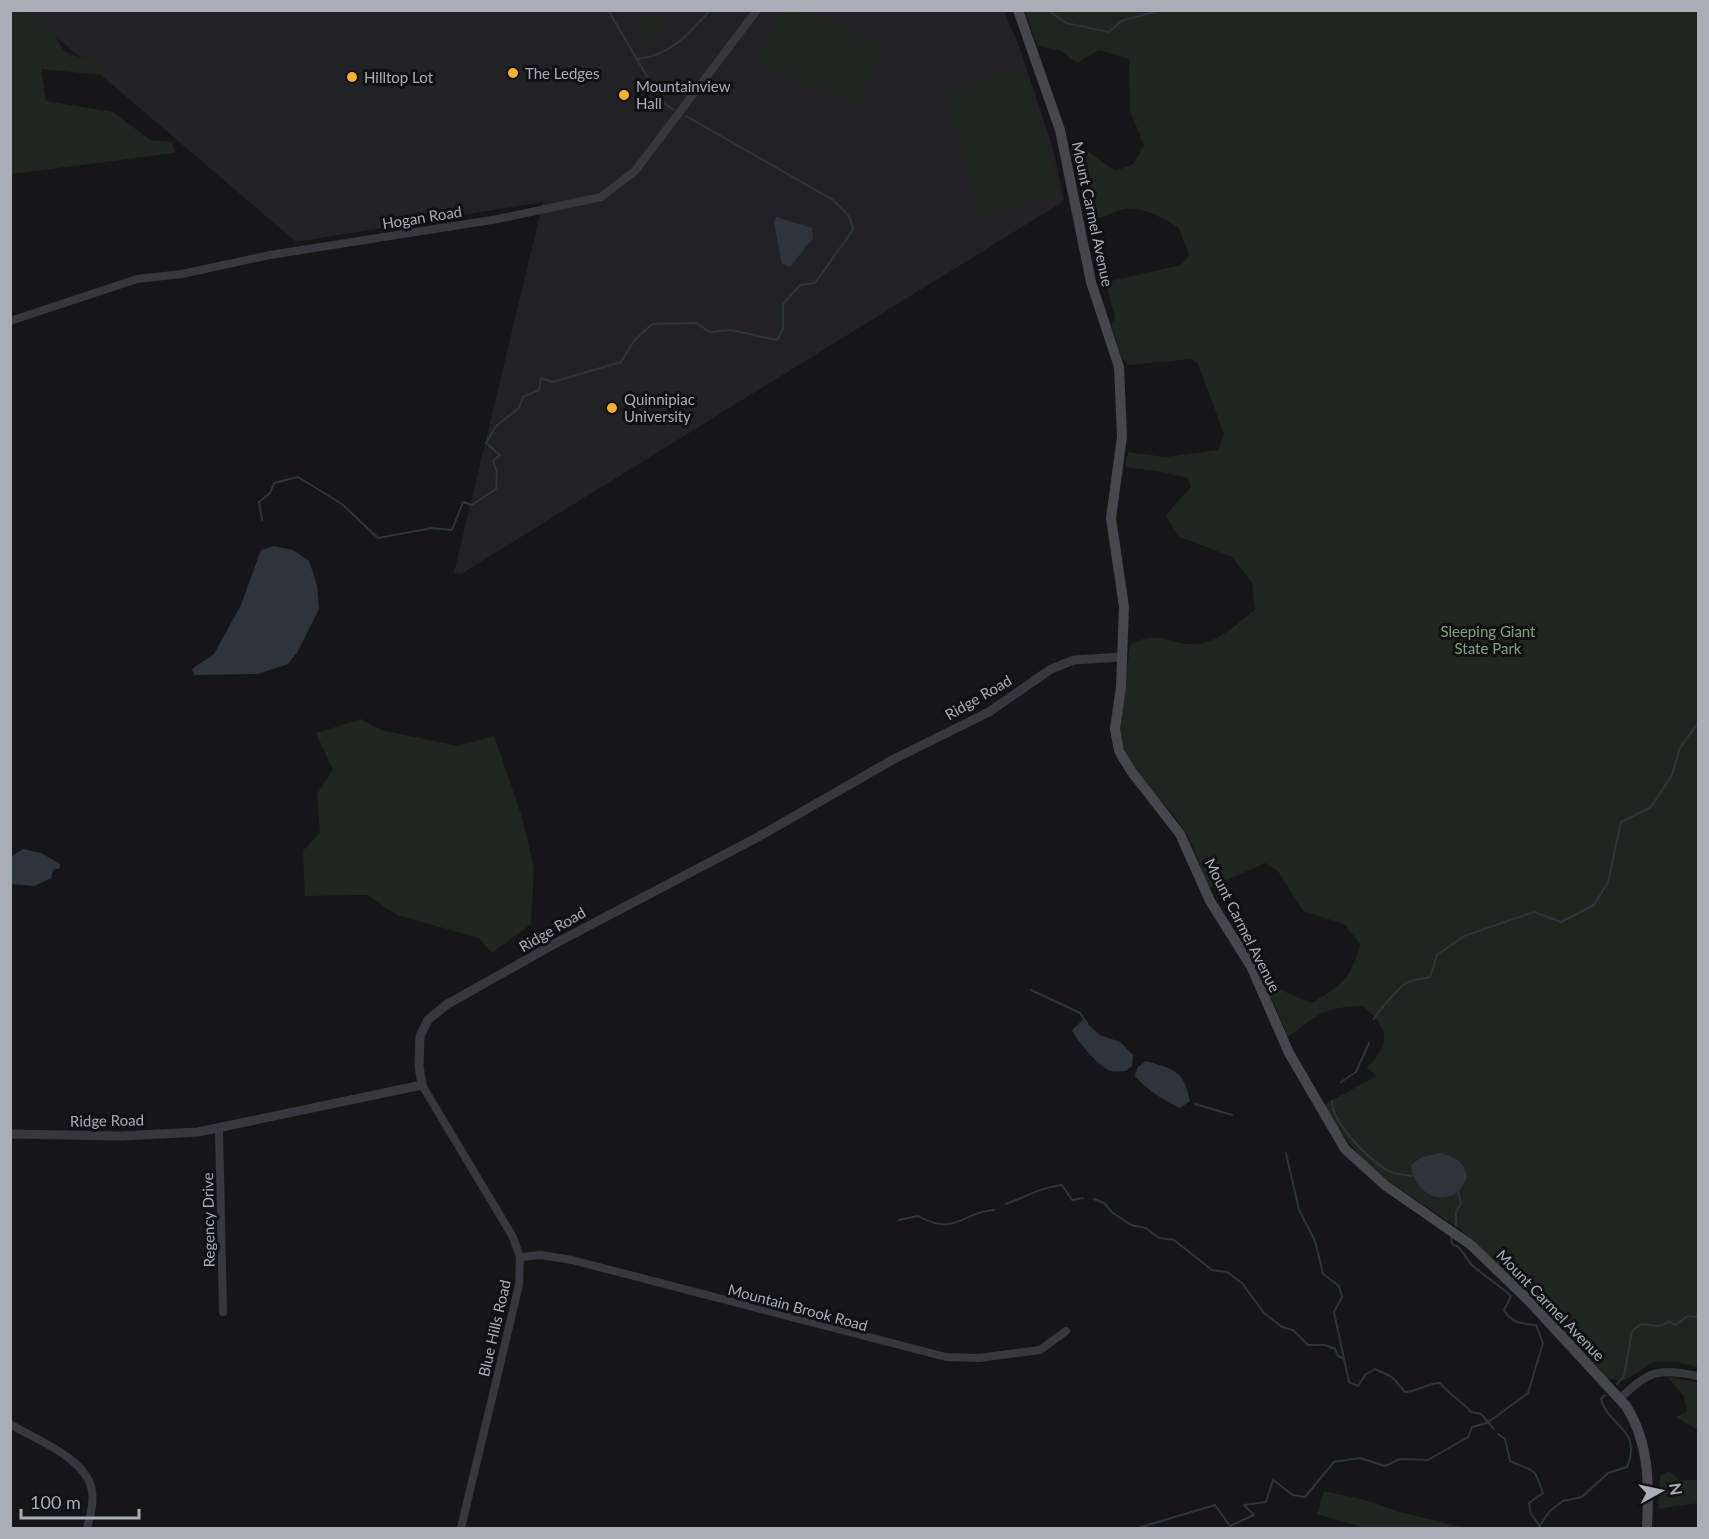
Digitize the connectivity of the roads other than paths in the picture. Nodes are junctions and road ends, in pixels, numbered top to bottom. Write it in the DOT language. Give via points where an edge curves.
graph roads {
  1 [pos="757,10"];
  2 [pos="1018,10"];
  3 [pos="10,321"];
  4 [pos="1122,657"];
  5 [pos="422,1085"];
  6 [pos="219,1128"];
  7 [pos="10,1134"];
  8 [pos="520,1257"];
  9 [pos="223,1312"];
  10 [pos="1066,1331"];
  11 [pos="1698,1376"];
  12 [pos="1620,1399"];
  13 [pos="10,1424"];
  14 [pos="87,1528"];
  15 [pos="461,1528"];
  16 [pos="1647,1528"];
  1 -- 3 [label="street, Hogan Road" via="635,171 601,197 498,219 137,279"];
  2 -- 4 [label="main road, Mount Carmel Avenue" via="1062,138 1091,282 1119,367 1122,437 1111,529 1123,593"];
  4 -- 5 [label="street, Ridge Road" via="1074,660 1051,669 989,712 894,759 446,1005 428,1020 420,1036"];
  4 -- 12 [label="main road, Mount Carmel Avenue" via="1115,729 1119,751 1180,834 1210,901 1251,966 1281,1038 1336,1135 1371,1173 1471,1245"];
  5 -- 6 [label="street, Ridge Road"];
  5 -- 8 [label="street, Blue Hills Road" via="504,1220"];
  6 -- 7 [label="street, Ridge Road" via="147,1135"];
  6 -- 9 [label="street, Regency Drive"];
  8 -- 10 [label="street, Mountain Brook Road" via="542,1255 572,1260 946,1357 979,1358 1040,1350"];
  8 -- 15 [label="street, Blue Hills Road" via="519,1285"];
  11 -- 12 [label="street" via="1656,1371"];
  12 -- 16 [label="main road, Mount Carmel Avenue" via="1636,1423 1644,1446"];
  13 -- 14 [label="street" via="69,1459 89,1479 93,1496"];
}
